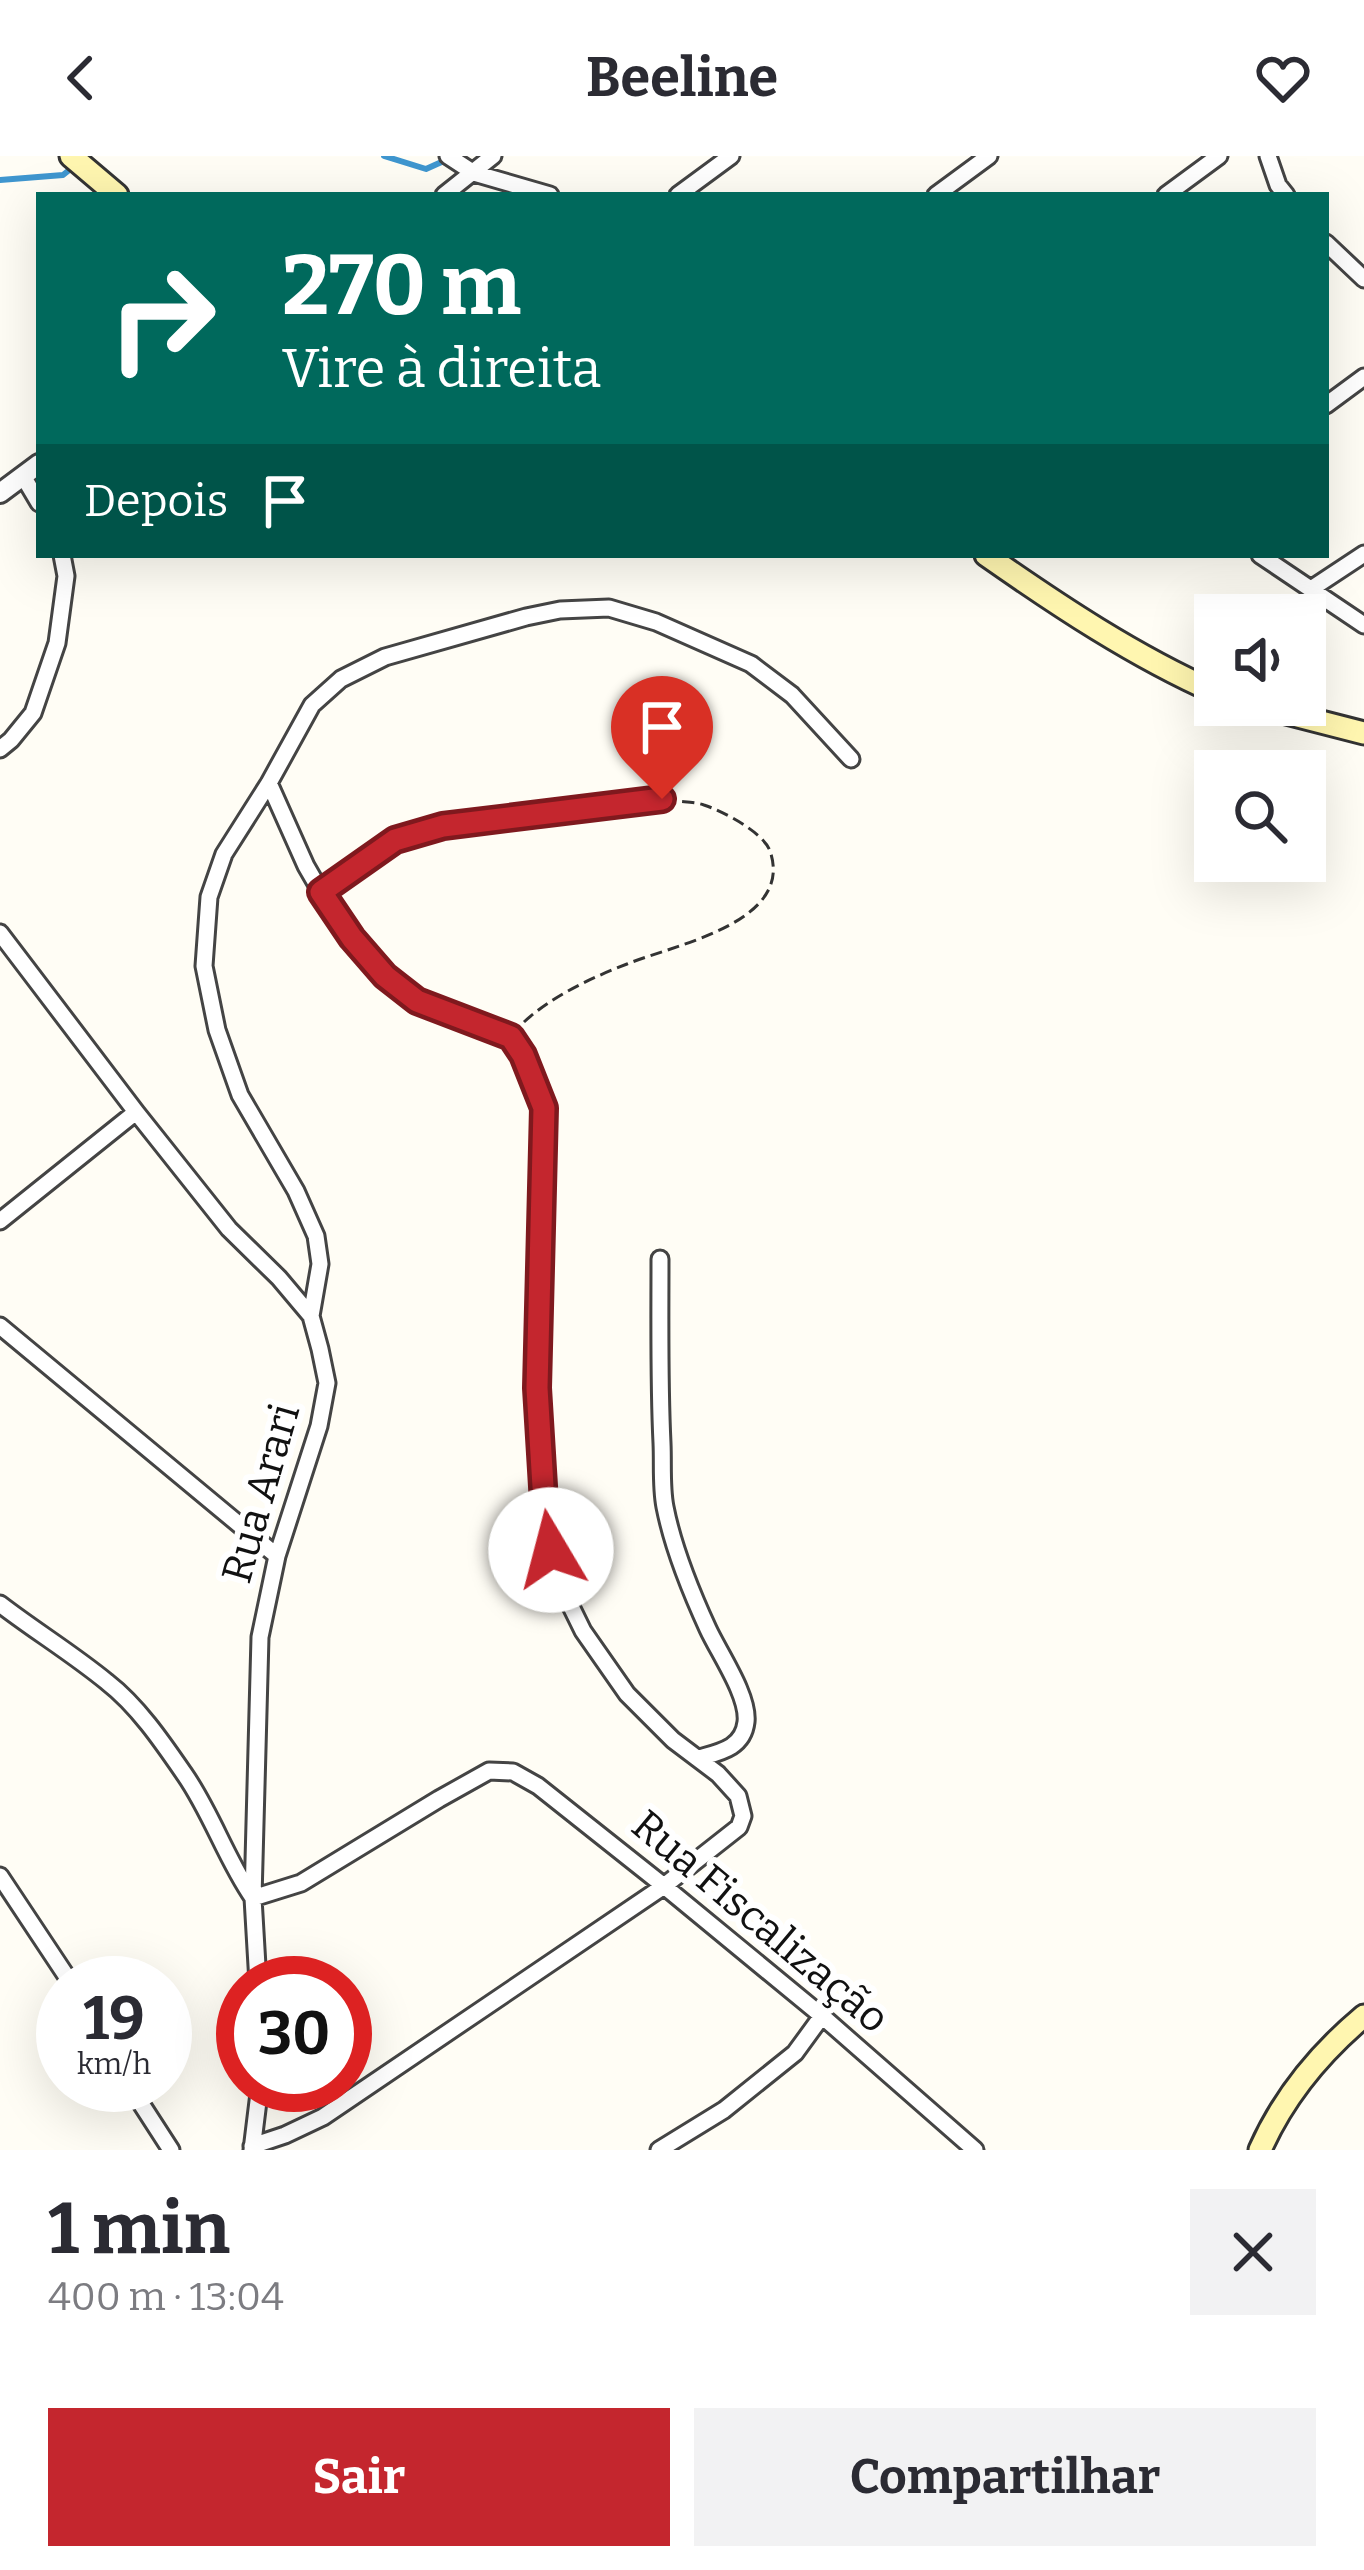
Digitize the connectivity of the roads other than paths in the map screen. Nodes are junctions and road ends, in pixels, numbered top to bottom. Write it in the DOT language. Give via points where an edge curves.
graph roads {
  1 [pos="71,156"];
  2 [pos="448,156"];
  3 [pos="493,156"];
  4 [pos="730,156"];
  5 [pos="989,156"];
  6 [pos="1219,156"];
  7 [pos="1268,156"];
  8 [pos="474,173"];
  9 [pos="113,192"];
  10 [pos="448,192"];
  11 [pos="540,192"];
  12 [pos="682,192"];
  13 [pos="940,192"];
  14 [pos="1170,192"];
  15 [pos="1284,192"];
  16 [pos="1329,247"];
  17 [pos="1364,278"];
  18 [pos="1364,377"];
  19 [pos="1329,403"];
  20 [pos="31,470"];
  21 [pos="0,494"];
  22 [pos="1364,554"];
  23 [pos="62,558"];
  24 [pos="991,558"];
  25 [pos="1265,558"];
  26 [pos="1312,589"];
  27 [pos="1364,625"];
  28 [pos="1194,683"];
  29 [pos="1326,723"];
  30 [pos="1364,733"];
  31 [pos="0,749"];
  32 [pos="851,759"];
  33 [pos="269,783"];
  34 [pos="662,799"];
  35 [pos="321,892"];
  36 [pos="0,933"];
  37 [pos="136,1112"];
  38 [pos="0,1221"];
  39 [pos="660,1259"];
  40 [pos="311,1316"];
  41 [pos="0,1326"];
  42 [pos="277,1556"];
  43 [pos="0,1604"];
  44 [pos="699,1759"];
  45 [pos="0,1876"];
  46 [pos="664,1886"];
  47 [pos="253,1898"];
  48 [pos="53,1956"];
  49 [pos="256,1956"];
  50 [pos="822,2016"];
  51 [pos="1364,2016"];
  52 [pos="146,2112"];
  53 [pos="257,2112"];
  54 [pos="252,2148"];
  55 [pos="171,2150"];
  56 [pos="659,2150"];
  57 [pos="974,2150"];
  58 [pos="1260,2150"];
  1 -- 9 [label="main road"];
  2 -- 8 [label="street"];
  3 -- 8 [label="street"];
  4 -- 12 [label="street"];
  5 -- 13 [label="street"];
  6 -- 14 [label="street"];
  7 -- 15 [label="street"];
  8 -- 10 [label="street"];
  8 -- 11 [label="street"];
  16 -- 17 [label="street"];
  18 -- 19 [label="street"];
  20 -- 21 [label="street"];
  22 -- 26 [label="street"];
  23 -- 31 [label="street" via="57,643 33,713"];
  24 -- 28 [label="main road"];
  25 -- 26 [label="street"];
  26 -- 27 [label="street"];
  29 -- 30 [label="main road"];
  32 -- 33 [label="street" via="751,664 609,608 560,610 385,657 340,680 312,705"];
  33 -- 35 [label="street"];
  33 -- 40 [label="street" via="224,854 209,897 204,966 240,1095 316,1237"];
  34 -- 35 [label="street" via="443,826 395,840"];
  35 -- 44 [label="street" via="374,963 417,1001 511,1037 523,1055 544,1108 537,1388 545,1519 558,1580 627,1694"];
  36 -- 37 [label="street, Rua Arari"];
  37 -- 38 [label="street"];
  37 -- 40 [label="street, Rua Arari"];
  39 -- 44 [label="street" via="664,1506 746,1717 738,1743"];
  40 -- 42 [label="street, Rua Arari" via="327,1383"];
  41 -- 42 [label="street"];
  42 -- 47 [label="street, Rua Arari" via="260,1637"];
  43 -- 47 [label="street" via="110,1684 148,1725 188,1779"];
  44 -- 46 [label="street" via="738,1796 743,1816"];
  45 -- 48 [label="street"];
  46 -- 47 [label="street, Rua Fiscalização" via="538,1786 513,1772 489,1772 301,1883"];
  46 -- 50 [label="street, Rua Fiscalização"];
  46 -- 54 [label="street" via="323,2117"];
  47 -- 49 [label="street, Rua Arari"];
  50 -- 56 [label="street" via="796,2053"];
  50 -- 57 [label="street, Rua Fiscalização"];
  51 -- 58 [label="main road" via="1299,2082"];
  52 -- 55 [label="street"];
  53 -- 54 [label="street"];
}
